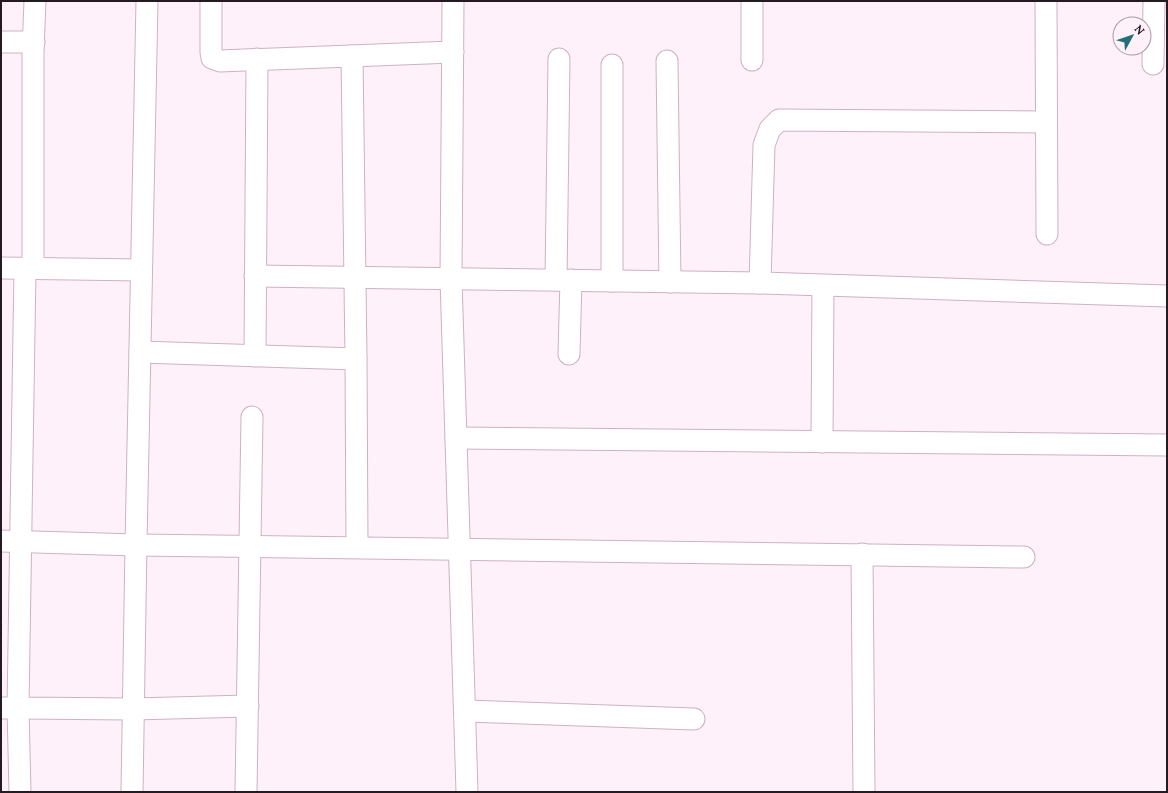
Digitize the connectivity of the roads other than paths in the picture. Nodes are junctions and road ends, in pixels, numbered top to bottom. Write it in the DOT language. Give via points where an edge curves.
graph roads {
  1 [pos="35,1"];
  2 [pos="147,1"];
  3 [pos="211,1"];
  4 [pos="453,1"];
  5 [pos="752,1"];
  6 [pos="1046,1"];
  7 [pos="1154,1"];
  8 [pos="1,42"];
  9 [pos="34,42"];
  10 [pos="453,52"];
  11 [pos="352,56"];
  12 [pos="257,59"];
  13 [pos="559,59"];
  14 [pos="752,60"];
  15 [pos="667,61"];
  16 [pos="1153,64"];
  17 [pos="612,65"];
  18 [pos="1046,122"];
  19 [pos="1047,234"];
  20 [pos="1,268"];
  21 [pos="29,269"];
  22 [pos="141,270"];
  23 [pos="255,276"];
  24 [pos="355,277"];
  25 [pos="451,279"];
  26 [pos="563,280"];
  27 [pos="612,282"];
  28 [pos="670,282"];
  29 [pos="760,283"];
  30 [pos="824,286"];
  31 [pos="1167,296"];
  32 [pos="140,352"];
  33 [pos="569,354"];
  34 [pos="255,356"];
  35 [pos="356,359"];
  36 [pos="252,417"];
  37 [pos="456,438"];
  38 [pos="822,442"];
  39 [pos="1167,445"];
  40 [pos="11,541"];
  41 [pos="136,545"];
  42 [pos="250,546"];
  43 [pos="357,547"];
  44 [pos="459,548"];
  45 [pos="862,554"];
  46 [pos="1024,557"];
  47 [pos="248,706"];
  48 [pos="9,708"];
  49 [pos="133,709"];
  50 [pos="465,711"];
  51 [pos="694,719"];
  52 [pos="20,792"];
  53 [pos="132,792"];
  54 [pos="246,792"];
  55 [pos="466,792"];
  56 [pos="864,792"];
  1 -- 9 [label="street"];
  2 -- 22 [label="street"];
  3 -- 12 [label="street" via="212,58 220,61"];
  4 -- 10 [label="street"];
  5 -- 14 [label="street"];
  6 -- 18 [label="street"];
  7 -- 16 [label="street"];
  8 -- 9 [label="street"];
  9 -- 21 [label="street"];
  10 -- 11 [label="street"];
  10 -- 25 [label="street"];
  11 -- 12 [label="street"];
  11 -- 24 [label="street"];
  12 -- 23 [label="street"];
  13 -- 26 [label="street"];
  15 -- 28 [label="street"];
  17 -- 27 [label="street"];
  18 -- 19 [label="street"];
  18 -- 29 [label="street" via="779,120 770,129 764,145"];
  20 -- 21 [label="street"];
  21 -- 22 [label="street"];
  21 -- 40 [label="street"];
  22 -- 32 [label="street"];
  23 -- 24 [label="street"];
  23 -- 34 [label="street"];
  24 -- 25 [label="street"];
  24 -- 35 [label="street"];
  25 -- 26 [label="street"];
  25 -- 37 [label="street"];
  26 -- 27 [label="street"];
  26 -- 33 [label="street"];
  27 -- 28 [label="street"];
  28 -- 29 [label="street"];
  29 -- 30 [label="street"];
  30 -- 31 [label="street"];
  30 -- 38 [label="street"];
  32 -- 34 [label="street"];
  32 -- 41 [label="street"];
  34 -- 35 [label="street"];
  35 -- 43 [label="street"];
  36 -- 42 [label="street"];
  37 -- 38 [label="street"];
  37 -- 44 [label="street"];
  38 -- 39 [label="street"];
  40 -- 41 [label="street"];
  40 -- 48 [label="street"];
  41 -- 42 [label="street"];
  41 -- 49 [label="street"];
  42 -- 43 [label="street"];
  42 -- 47 [label="street"];
  43 -- 44 [label="street"];
  44 -- 45 [label="street"];
  44 -- 50 [label="street"];
  45 -- 46 [label="street"];
  45 -- 56 [label="street"];
  47 -- 49 [label="street"];
  47 -- 54 [label="street"];
  48 -- 49 [label="street"];
  48 -- 52 [label="street"];
  49 -- 53 [label="street"];
  50 -- 51 [label="street"];
  50 -- 55 [label="street"];
}
